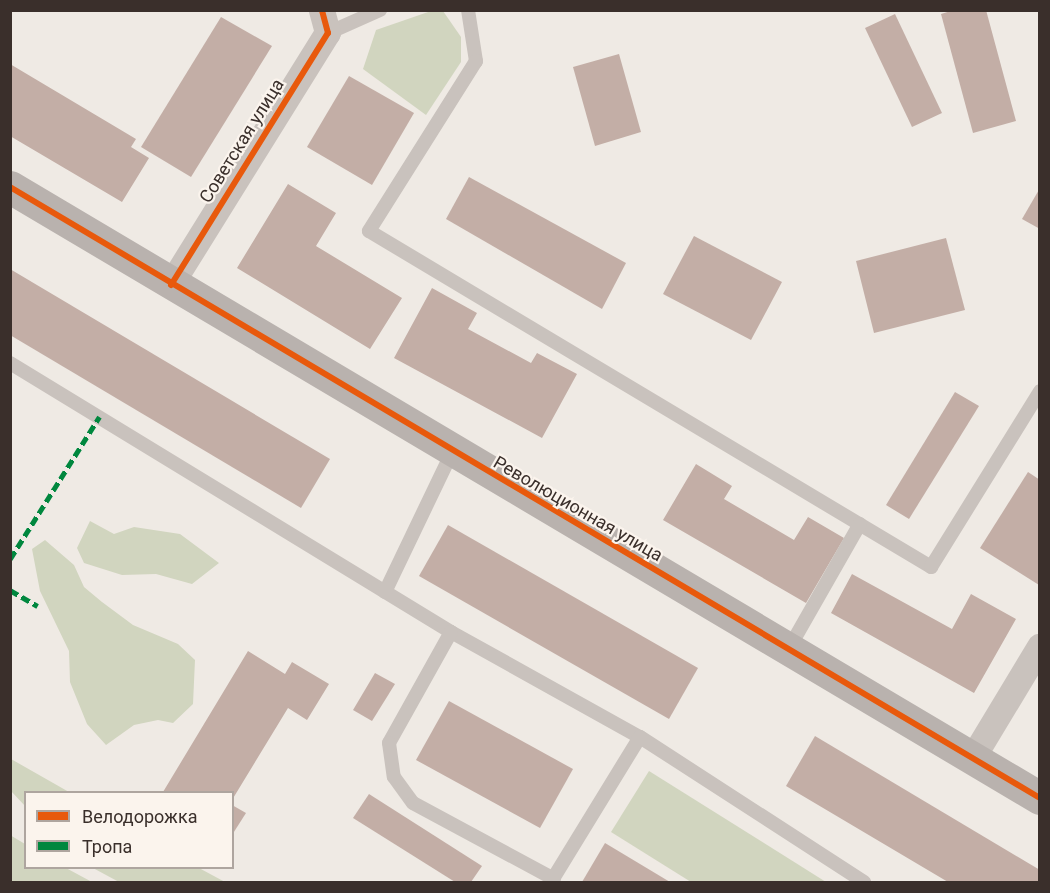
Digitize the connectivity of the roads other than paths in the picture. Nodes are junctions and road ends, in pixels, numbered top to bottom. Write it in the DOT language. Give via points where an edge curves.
graph roads {
  1 [pos="380,10"];
  2 [pos="468,10"];
  3 [pos="325,22"];
  4 [pos="12,191"];
  5 [pos="171,285"];
  6 [pos="10,363"];
  7 [pos="1040,391"];
  8 [pos="452,452"];
  9 [pos="860,524"];
  10 [pos="385,592"];
  11 [pos="451,632"];
  12 [pos="1040,647"];
  13 [pos="788,650"];
  14 [pos="640,737"];
  15 [pos="973,758"];
  16 [pos="1040,798"];
  17 [pos="553,880"];
  18 [pos="864,882"];
  1 -- 3 [label="lane"];
  2 -- 9 [label="lane" via="476,61 369,231"];
  3 -- 5 [label="street, Советская улица"];
  4 -- 5 [label="street, Революционная улица"];
  5 -- 8 [label="street, Революционная улица"];
  6 -- 10 [label="lane"];
  7 -- 9 [label="lane" via="931,567"];
  8 -- 10 [label="lane"];
  8 -- 13 [label="street, Революционная улица"];
  9 -- 13 [label="lane"];
  10 -- 11 [label="lane"];
  11 -- 14 [label="lane"];
  11 -- 17 [label="lane" via="389,743 394,777 413,803"];
  12 -- 15 [label="street"];
  13 -- 15 [label="street, Революционная улица"];
  14 -- 17 [label="lane"];
  14 -- 18 [label="lane"];
  15 -- 16 [label="street, Революционная улица"];
}
